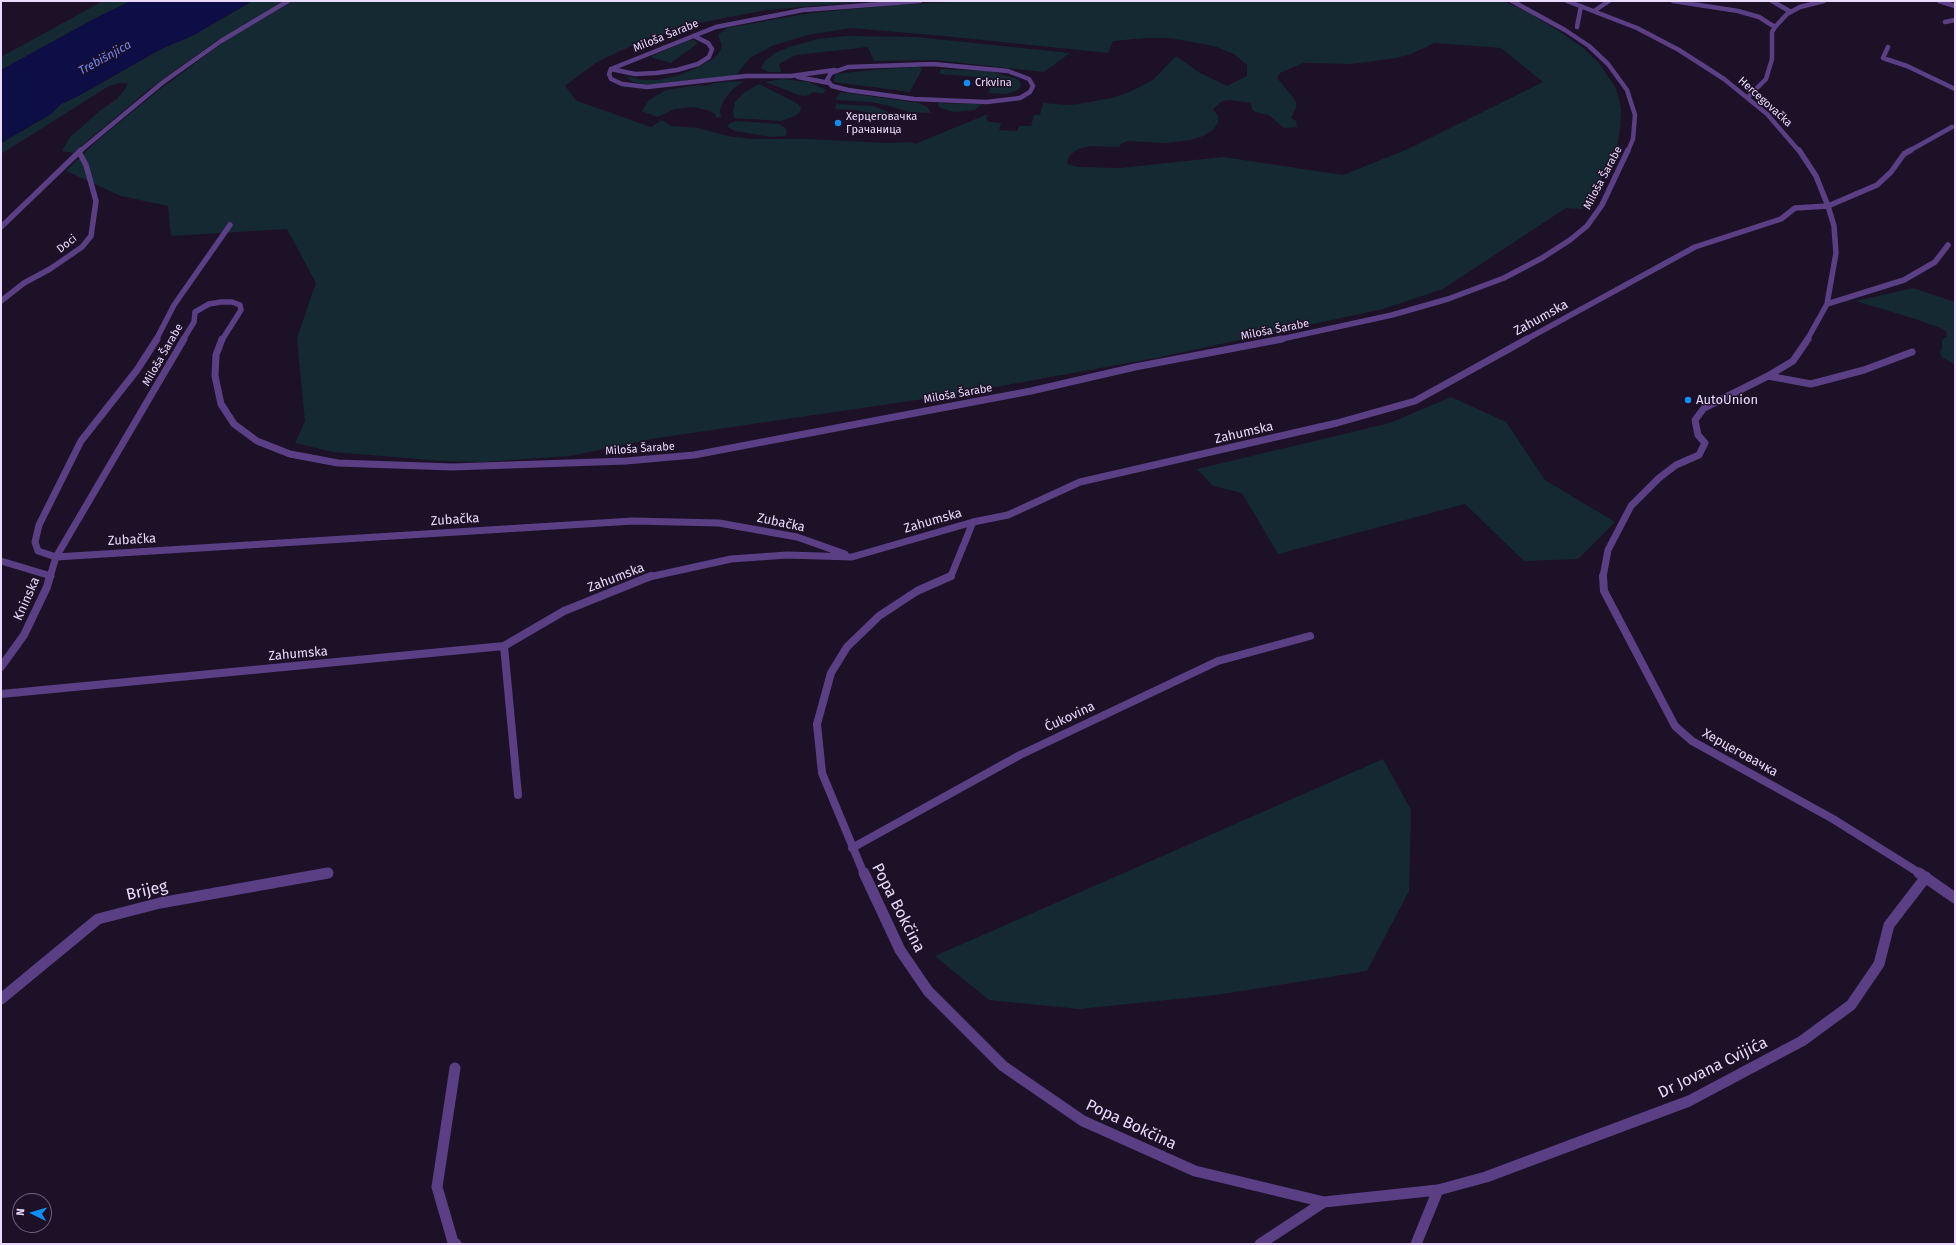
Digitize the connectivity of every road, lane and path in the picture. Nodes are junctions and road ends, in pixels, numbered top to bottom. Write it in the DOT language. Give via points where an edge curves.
graph roads {
  1 [pos="288,1"];
  2 [pos="920,1"];
  3 [pos="1512,1"];
  4 [pos="1567,1"];
  5 [pos="1609,1"];
  6 [pos="1673,1"];
  7 [pos="1772,1"];
  8 [pos="1824,1"];
  9 [pos="1939,1"];
  10 [pos="1581,6"];
  11 [pos="1955,6"];
  12 [pos="1594,11"];
  13 [pos="1791,12"];
  14 [pos="1955,20"];
  15 [pos="1946,22"];
  16 [pos="1775,26"];
  17 [pos="1577,27"];
  18 [pos="694,36"];
  19 [pos="1888,47"];
  20 [pos="611,69"];
  21 [pos="835,70"];
  22 [pos="791,76"];
  23 [pos="829,83"];
  24 [pos="1955,89"];
  25 [pos="1748,97"];
  26 [pos="1952,127"];
  27 [pos="79,152"];
  28 [pos="1828,206"];
  29 [pos="230,225"];
  30 [pos="1,226"];
  31 [pos="1948,245"];
  32 [pos="1,301"];
  33 [pos="1827,304"];
  34 [pos="1912,352"];
  35 [pos="1768,376"];
  36 [pos="973,522"];
  37 [pos="56,557"];
  38 [pos="852,557"];
  39 [pos="1,561"];
  40 [pos="51,576"];
  41 [pos="1604,591"];
  42 [pos="1310,636"];
  43 [pos="504,646"];
  44 [pos="1,667"];
  45 [pos="1,694"];
  46 [pos="518,795"];
  47 [pos="852,848"];
  48 [pos="328,873"];
  49 [pos="1926,877"];
  50 [pos="1955,898"];
  51 [pos="1,1000"];
  52 [pos="455,1068"];
  53 [pos="1438,1190"];
  54 [pos="1324,1202"];
  55 [pos="456,1244"];
  56 [pos="1260,1244"];
  57 [pos="1416,1244"];
  1 -- 27 [label="street" via="221,41 162,83"];
  2 -- 18 [label="street, Miloša Šarabe" via="803,10 716,27"];
  3 -- 37 [label="street, Miloša Šarabe" via="1565,30 1608,64 1627,90 1635,115 1633,139 1602,206 1587,226 1542,258 1504,278 1448,299 1305,335 1135,367 1031,391 694,455 626,461 452,467 338,463 290,454 257,441 234,424 221,404 215,376 216,354 225,333 241,310 240,305 232,302 209,304 195,312 194,322"];
  4 -- 10 [label="street, Hercegovačka"];
  5 -- 12 [label="street"];
  6 -- 16 [label="street" via="1738,11 1759,17"];
  7 -- 13 [label="street"];
  8 -- 13 [label="street"];
  9 -- 11 [label="street"];
  10 -- 12 [label="street, Hercegovačka"];
  10 -- 17 [label="street"];
  12 -- 25 [label="street, Hercegovačka" via="1637,28 1679,50"];
  13 -- 16 [label="street"];
  14 -- 15 [label="street"];
  16 -- 25 [label="street" via="1772,32 1772,59 1766,79"];
  18 -- 20 [label="street, Miloša Šarabe"];
  18 -- 20 [label="street" via="708,43 712,49 709,57 698,64 656,73 629,73"];
  19 -- 24 [label="street" via="1883,58 1907,66"];
  20 -- 22 [label="street" via="611,79 638,87 746,76"];
  21 -- 22 [label="street"];
  21 -- 23 [label="street" via="828,76"];
  21 -- 23 [label="street" via="858,66 933,64 1008,71 1029,79 1033,86 1030,92 1020,98 987,102 914,99 848,90"];
  22 -- 23 [label="street"];
  25 -- 28 [label="street, Hercegovačka" via="1767,114 1800,152 1816,176"];
  26 -- 28 [label="street, Zahumska" via="1904,154 1891,172 1877,185"];
  27 -- 30 [label="street"];
  27 -- 32 [label="street, Doci" via="86,165 96,201 91,236 82,248 24,283"];
  28 -- 33 [label="street, Hercegovačka" via="1834,226 1836,253"];
  28 -- 36 [label="street, Zahumska" via="1795,208 1781,220 1695,247 1415,401 1337,423 1080,482 1008,515"];
  29 -- 37 [label="street, Miloša Šarabe" via="174,305 137,370 81,440 39,525 35,542 38,550"];
  31 -- 33 [label="street" via="1935,262 1904,280"];
  33 -- 35 [label="street, Hercegovačka" via="1814,330 1793,361"];
  34 -- 35 [label="street" via="1864,370 1811,384"];
  35 -- 41 [label="street, Hercegovačka" via="1704,408 1695,420 1698,435 1705,444 1699,455 1676,465 1631,506 1608,550 1603,578"];
  36 -- 38 [label="street, Zahumska"];
  36 -- 47 [label="street, Popa Bokčina" via="951,576 918,591 879,616 847,647 831,673 817,724 822,773"];
  37 -- 38 [label="street, Zubačka" via="633,521 719,523 797,538"];
  37 -- 40 [label="street, Kninska"];
  38 -- 43 [label="street, Zahumska" via="786,555 731,559 654,576 564,611"];
  39 -- 40 [label="street"];
  40 -- 44 [label="street, Kninska" via="24,635"];
  41 -- 49 [label="street, Херцеговачка" via="1675,726 1709,752 1833,819"];
  42 -- 47 [label="street, Ćukovina" via="1218,661 1020,755"];
  43 -- 45 [label="street, Zahumska"];
  43 -- 46 [label="street"];
  47 -- 54 [label="street, Popa Bokčina" via="900,950 928,991 1003,1066 1083,1121 1194,1171"];
  48 -- 51 [label="street, Brijeg" via="160,903 98,919"];
  49 -- 50 [label="street, Херцеговачка"];
  49 -- 53 [label="street, Dr Jovana Cvijića" via="1890,925 1879,964 1851,1005 1802,1041 1689,1101 1486,1177"];
  52 -- 55 [label="street" via="437,1187 453,1242"];
  53 -- 54 [label="street, Dr Jovana Cvijića"];
  53 -- 57 [label="street"];
  54 -- 56 [label="street, Dr Jovana Cvijića"];
}
